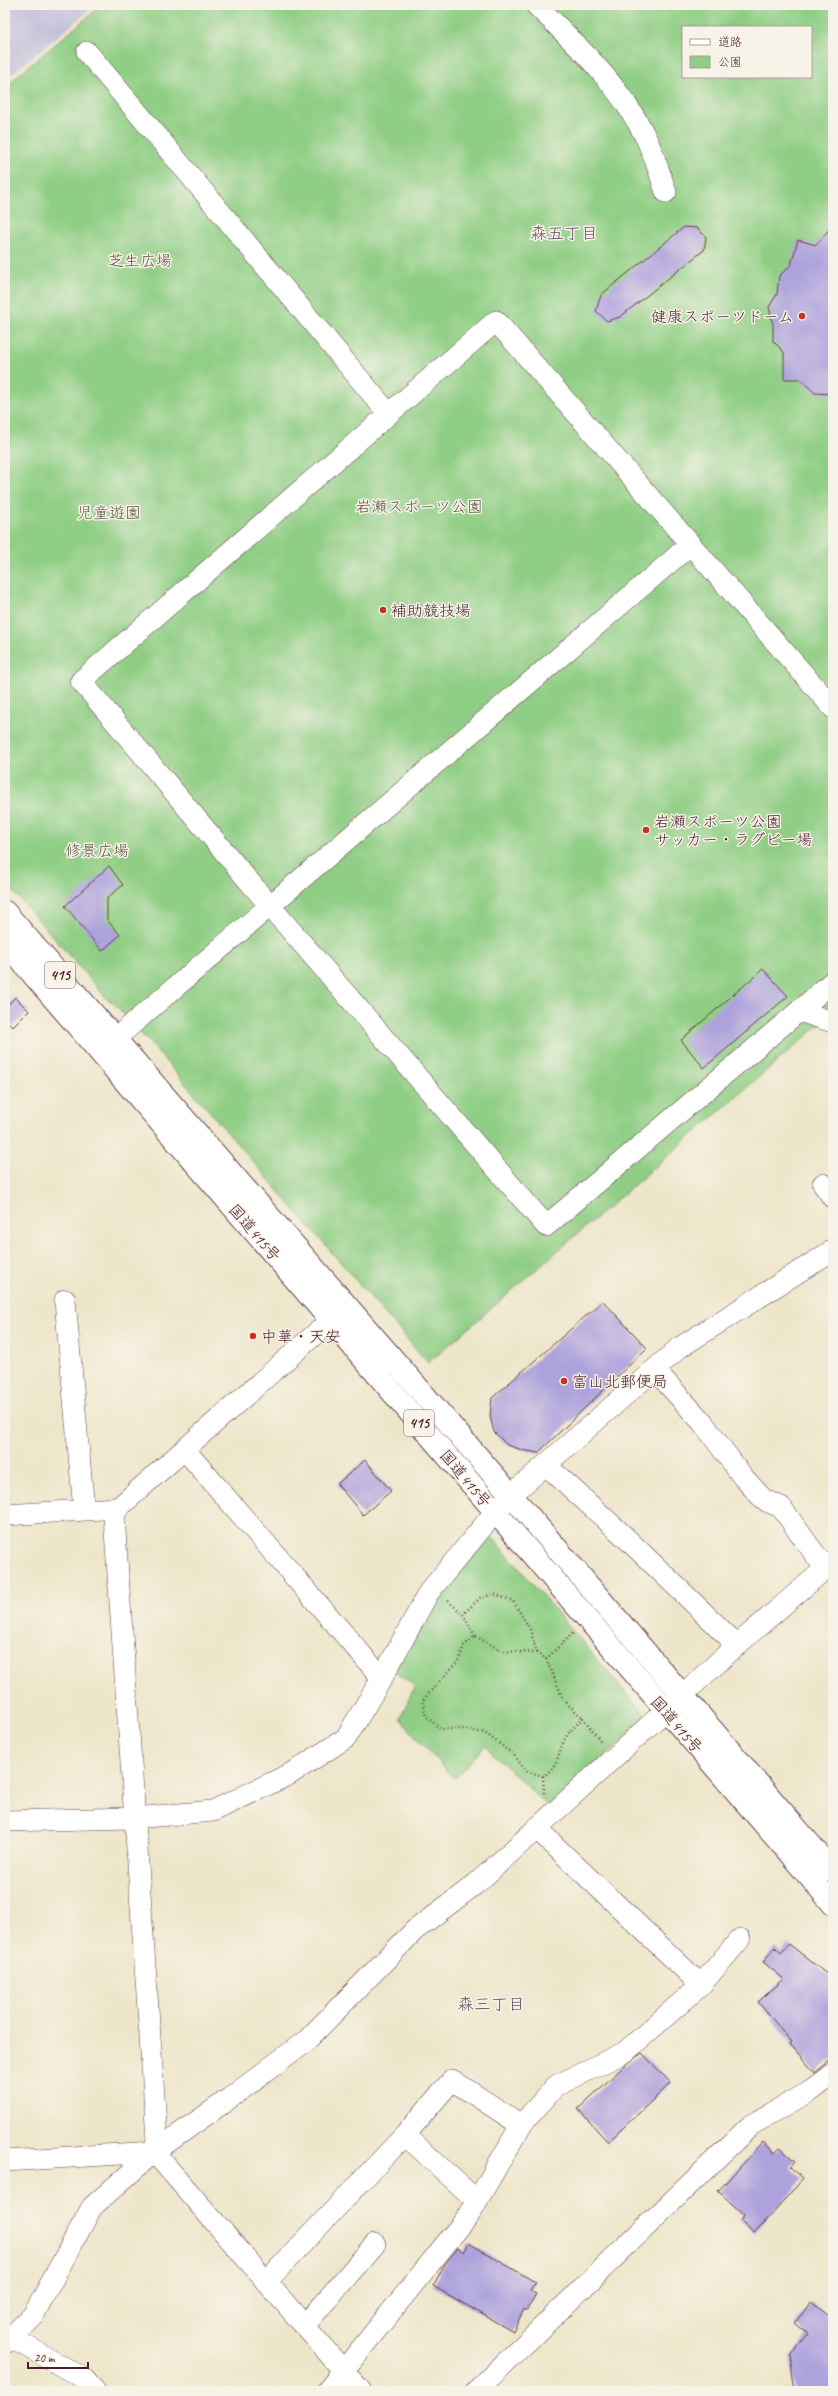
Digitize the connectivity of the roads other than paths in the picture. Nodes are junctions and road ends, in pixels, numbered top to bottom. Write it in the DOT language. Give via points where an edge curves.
graph roads {
  1 [pos="536,5"];
  2 [pos="87,52"];
  3 [pos="666,192"];
  4 [pos="388,413"];
  5 [pos="691,544"];
  6 [pos="833,708"];
  7 [pos="269,905"];
  8 [pos="5,912"];
  9 [pos="5,942"];
  10 [pos="833,981"];
  11 [pos="799,1011"];
  12 [pos="833,1022"];
  13 [pos="116,1038"];
  14 [pos="833,1250"];
  15 [pos="65,1300"];
  16 [pos="331,1320"];
  17 [pos="655,1370"];
  18 [pos="185,1450"];
  19 [pos="546,1465"];
  20 [pos="511,1495"];
  21 [pos="118,1508"];
  22 [pos="84,1510"];
  23 [pos="495,1512"];
  24 [pos="5,1515"];
  25 [pos="829,1565"];
  26 [pos="737,1645"];
  27 [pos="382,1678"];
  28 [pos="682,1694"];
  29 [pos="665,1710"];
  30 [pos="134,1818"];
  31 [pos="5,1821"];
  32 [pos="536,1828"];
  33 [pos="833,1871"];
  34 [pos="833,1904"];
  35 [pos="740,1939"];
  36 [pos="701,1985"];
  37 [pos="833,2074"];
  38 [pos="521,2125"];
  39 [pos="405,2135"];
  40 [pos="154,2152"];
  41 [pos="5,2161"];
  42 [pos="476,2201"];
  43 [pos="375,2244"];
  44 [pos="266,2282"];
  45 [pos="304,2326"];
  46 [pos="8,2340"];
  47 [pos="342,2369"];
  48 [pos="95,2391"];
  49 [pos="327,2391"];
  50 [pos="361,2391"];
  51 [pos="476,2391"];
  1 -- 3 [label="street" via="615,89 646,137"];
  2 -- 4 [label="street"];
  4 -- 5 [label="street" via="496,321"];
  4 -- 7 [label="street" via="81,681"];
  5 -- 6 [label="street"];
  5 -- 7 [label="street"];
  7 -- 11 [label="street" via="546,1226"];
  7 -- 13 [label="street"];
  8 -- 13 [label="highway, 国道415号 / 415"];
  9 -- 16 [label="highway, 国道415号 / 415"];
  10 -- 11 [label="street"];
  11 -- 12 [label="street"];
  13 -- 20 [label="highway, 国道415号 / 415"];
  14 -- 17 [label="street" via="680,1348"];
  15 -- 22 [label="street"];
  16 -- 18 [label="street"];
  16 -- 23 [label="highway, 国道415号 / 415"];
  17 -- 19 [label="street"];
  17 -- 25 [label="street" via="703,1423 742,1478 764,1500 781,1507"];
  18 -- 21 [label="street"];
  18 -- 27 [label="street"];
  19 -- 20 [label="street"];
  19 -- 26 [label="street"];
  20 -- 23 [label="street"];
  20 -- 28 [label="highway, 国道415号 / 415"];
  21 -- 22 [label="street"];
  21 -- 30 [label="street" via="114,1516"];
  22 -- 24 [label="street"];
  23 -- 27 [label="street" via="429,1592"];
  23 -- 29 [label="highway, 国道415号 / 415"];
  25 -- 26 [label="street"];
  26 -- 28 [label="street"];
  27 -- 30 [label="street" via="346,1738 290,1774 213,1811"];
  28 -- 29 [label="street"];
  28 -- 33 [label="highway, 国道415号 / 415"];
  29 -- 32 [label="street"];
  29 -- 34 [label="highway, 国道415号 / 415"];
  30 -- 31 [label="street"];
  30 -- 40 [label="street" via="157,2139"];
  32 -- 36 [label="street"];
  32 -- 40 [label="street" via="477,1883 415,1930 307,2040"];
  35 -- 36 [label="street"];
  36 -- 38 [label="street" via="625,2052 556,2086"];
  37 -- 51 [label="street" via="811,2091 751,2124"];
  38 -- 39 [label="street" via="452,2080"];
  38 -- 42 [label="street"];
  39 -- 42 [label="street"];
  39 -- 44 [label="street"];
  40 -- 41 [label="street"];
  40 -- 44 [label="street"];
  40 -- 46 [label="street" via="92,2207 34,2314"];
  42 -- 47 [label="street" via="469,2215"];
  43 -- 45 [label="street"];
  44 -- 45 [label="street"];
  45 -- 47 [label="street"];
  46 -- 48 [label="street" via="83,2378"];
  47 -- 49 [label="street"];
  47 -- 50 [label="street"];
}
